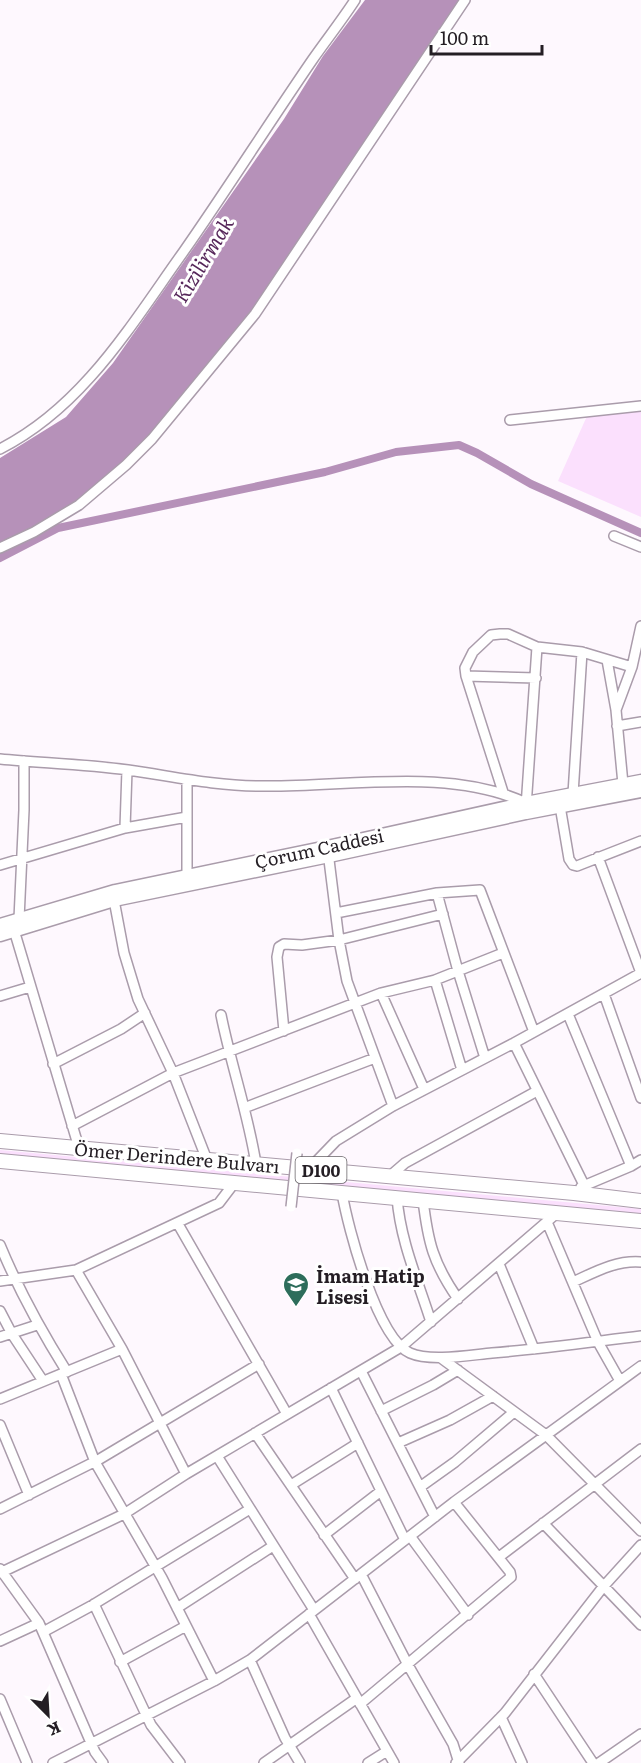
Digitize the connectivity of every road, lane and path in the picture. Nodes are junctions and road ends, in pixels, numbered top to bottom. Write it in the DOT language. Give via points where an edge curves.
graph roads {
  1 [pos="356,0"];
  2 [pos="465,0"];
  3 [pos="641,406"];
  4 [pos="510,420"];
  5 [pos="0,449"];
  6 [pos="614,536"];
  7 [pos="641,547"];
  8 [pos="0,548"];
  9 [pos="641,626"];
  10 [pos="537,647"];
  11 [pos="582,652"];
  12 [pos="638,654"];
  13 [pos="607,660"];
  14 [pos="632,667"];
  15 [pos="466,676"];
  16 [pos="536,678"];
  17 [pos="616,710"];
  18 [pos="641,722"];
  19 [pos="618,726"];
  20 [pos="0,759"];
  21 [pos="24,761"];
  22 [pos="127,770"];
  23 [pos="187,781"];
  24 [pos="641,781"];
  25 [pos="623,784"];
  26 [pos="641,791"];
  27 [pos="503,792"];
  28 [pos="573,794"];
  29 [pos="560,806"];
  30 [pos="526,808"];
  31 [pos="187,817"];
  32 [pos="126,828"];
  33 [pos="641,841"];
  34 [pos="328,852"];
  35 [pos="22,857"];
  36 [pos="598,857"];
  37 [pos="0,865"];
  38 [pos="187,877"];
  39 [pos="437,893"];
  40 [pos="114,900"];
  41 [pos="336,913"];
  42 [pos="444,914"];
  43 [pos="0,925"];
  44 [pos="16,925"];
  45 [pos="0,934"];
  46 [pos="339,940"];
  47 [pos="503,953"];
  48 [pos="458,971"];
  49 [pos="435,980"];
  50 [pos="30,987"];
  51 [pos="381,993"];
  52 [pos="604,994"];
  53 [pos="0,996"];
  54 [pos="355,1004"];
  55 [pos="145,1013"];
  56 [pos="568,1014"];
  57 [pos="221,1015"];
  58 [pos="284,1031"];
  59 [pos="534,1032"];
  60 [pos="514,1043"];
  61 [pos="228,1052"];
  62 [pos="375,1058"];
  63 [pos="485,1058"];
  64 [pos="53,1064"];
  65 [pos="462,1070"];
  66 [pos="173,1073"];
  67 [pos="424,1089"];
  68 [pos="537,1091"];
  69 [pos="641,1098"];
  70 [pos="393,1106"];
  71 [pos="244,1108"];
  72 [pos="72,1126"];
  73 [pos="1,1139"];
  74 [pos="79,1148"];
  75 [pos="297,1153"];
  76 [pos="207,1160"];
  77 [pos="641,1160"];
  78 [pos="0,1161"];
  79 [pos="256,1164"];
  80 [pos="631,1166"];
  81 [pos="309,1169"];
  82 [pos="390,1176"];
  83 [pos="235,1182"];
  84 [pos="579,1189"];
  85 [pos="342,1193"];
  86 [pos="397,1197"];
  87 [pos="423,1200"];
  88 [pos="641,1201"];
  89 [pos="291,1207"];
  90 [pos="552,1217"];
  91 [pos="641,1221"];
  92 [pos="178,1224"];
  93 [pos="0,1245"];
  94 [pos="641,1262"];
  95 [pos="499,1264"];
  96 [pos="76,1270"];
  97 [pos="14,1278"];
  98 [pos="0,1281"];
  99 [pos="573,1282"];
  100 [pos="458,1299"];
  101 [pos="0,1311"];
  102 [pos="430,1322"];
  103 [pos="37,1325"];
  104 [pos="12,1334"];
  105 [pos="641,1336"];
  106 [pos="0,1337"];
  107 [pos="598,1342"];
  108 [pos="401,1347"];
  109 [pos="122,1349"];
  110 [pos="534,1349"];
  111 [pos="441,1358"];
  112 [pos="259,1364"];
  113 [pos="641,1366"];
  114 [pos="458,1370"];
  115 [pos="361,1371"];
  116 [pos="64,1373"];
  117 [pos="43,1381"];
  118 [pos="620,1381"];
  119 [pos="331,1388"];
  120 [pos="493,1396"];
  121 [pos="0,1399"];
  122 [pos="381,1411"];
  123 [pos="514,1412"];
  124 [pos="287,1414"];
  125 [pos="160,1423"];
  126 [pos="0,1425"];
  127 [pos="255,1433"];
  128 [pos="546,1435"];
  129 [pos="358,1443"];
  130 [pos="398,1443"];
  131 [pos="641,1449"];
  132 [pos="217,1456"];
  133 [pos="95,1462"];
  134 [pos="186,1474"];
  135 [pos="594,1484"];
  136 [pos="291,1485"];
  137 [pos="420,1487"];
  138 [pos="381,1491"];
  139 [pos="28,1495"];
  140 [pos="454,1502"];
  141 [pos="0,1509"];
  142 [pos="250,1509"];
  143 [pos="124,1514"];
  144 [pos="435,1517"];
  145 [pos="543,1523"];
  146 [pos="641,1531"];
  147 [pos="324,1535"];
  148 [pos="407,1538"];
  149 [pos="641,1545"];
  150 [pos="273,1546"];
  151 [pos="499,1557"];
  152 [pos="155,1567"];
  153 [pos="1,1571"];
  154 [pos="358,1576"];
  155 [pos="603,1587"];
  156 [pos="94,1605"];
  157 [pos="177,1608"];
  158 [pos="311,1612"];
  159 [pos="468,1615"];
  160 [pos="641,1625"];
  161 [pos="186,1626"];
  162 [pos="41,1628"];
  163 [pos="0,1641"];
  164 [pos="250,1660"];
  165 [pos="120,1662"];
  166 [pos="408,1665"];
  167 [pos="534,1674"];
  168 [pos="214,1681"];
  169 [pos="0,1699"];
  170 [pos="358,1701"];
  171 [pos="146,1716"];
  172 [pos="501,1717"];
  173 [pos="641,1734"];
  174 [pos="91,1743"];
  175 [pos="289,1745"];
  176 [pos="387,1751"];
  177 [pos="458,1762"];
  178 [pos="27,1763"];
  179 [pos="53,1763"];
  180 [pos="103,1763"];
  181 [pos="180,1763"];
  182 [pos="264,1763"];
  183 [pos="300,1763"];
  184 [pos="368,1763"];
  185 [pos="394,1763"];
  186 [pos="522,1763"];
  187 [pos="593,1763"];
  188 [pos="599,1763"];
  1 -- 5 [label="street" via="216,205 91,377 67,403"];
  2 -- 8 [label="street" via="255,314 152,439 78,505"];
  3 -- 4 [label="street"];
  6 -- 7 [label="street"];
  9 -- 12 [label="street"];
  10 -- 11 [label="street"];
  10 -- 15 [label="street" via="508,634 491,635 473,652 465,668"];
  10 -- 16 [label="street"];
  11 -- 13 [label="street"];
  11 -- 28 [label="street"];
  12 -- 14 [label="street"];
  13 -- 14 [label="street"];
  13 -- 17 [label="street"];
  14 -- 17 [label="street"];
  15 -- 16 [label="street"];
  15 -- 27 [label="street"];
  16 -- 30 [label="street"];
  17 -- 19 [label="street"];
  18 -- 19 [label="street"];
  19 -- 25 [label="street"];
  20 -- 21 [label="street"];
  21 -- 22 [label="street"];
  21 -- 35 [label="street"];
  22 -- 23 [label="street"];
  22 -- 32 [label="street"];
  23 -- 27 [label="street" via="258,786 431,782"];
  23 -- 31 [label="street"];
  24 -- 25 [label="main road, Çorum Caddesi"];
  25 -- 28 [label="main road, Çorum Caddesi"];
  26 -- 29 [label="main road, Çorum Caddesi"];
  27 -- 30 [label="street"];
  28 -- 30 [label="main road, Çorum Caddesi"];
  29 -- 30 [label="main road, Çorum Caddesi"];
  29 -- 36 [label="street" via="571,863 578,866"];
  30 -- 34 [label="main road, Çorum Caddesi"];
  31 -- 32 [label="street"];
  31 -- 38 [label="street"];
  32 -- 35 [label="street"];
  33 -- 36 [label="street"];
  34 -- 38 [label="main road, Çorum Caddesi"];
  34 -- 40 [label="main road, Çorum Caddesi"];
  34 -- 41 [label="street"];
  35 -- 37 [label="street"];
  35 -- 44 [label="street"];
  36 -- 52 [label="street" via="641,973"];
  38 -- 44 [label="main road, Çorum Caddesi" via="115,891"];
  39 -- 41 [label="street"];
  39 -- 42 [label="street"];
  39 -- 47 [label="street" via="480,890"];
  40 -- 44 [label="main road, Çorum Caddesi"];
  40 -- 55 [label="street" via="123,953"];
  41 -- 46 [label="street"];
  42 -- 46 [label="street"];
  42 -- 48 [label="street"];
  43 -- 44 [label="main road, Çorum Caddesi"];
  44 -- 45 [label="main road, Çorum Caddesi"];
  44 -- 50 [label="street"];
  46 -- 54 [label="street"];
  46 -- 58 [label="street" via="279,947"];
  47 -- 48 [label="street"];
  47 -- 59 [label="street"];
  48 -- 49 [label="street"];
  48 -- 63 [label="street"];
  49 -- 51 [label="street"];
  49 -- 65 [label="street"];
  50 -- 53 [label="street"];
  50 -- 64 [label="street"];
  51 -- 54 [label="street"];
  51 -- 67 [label="street"];
  52 -- 56 [label="street"];
  52 -- 69 [label="street"];
  54 -- 58 [label="street"];
  54 -- 62 [label="street"];
  55 -- 64 [label="street"];
  55 -- 66 [label="street"];
  56 -- 59 [label="street"];
  56 -- 80 [label="street"];
  57 -- 61 [label="street"];
  58 -- 61 [label="street"];
  59 -- 60 [label="street"];
  60 -- 63 [label="street"];
  60 -- 68 [label="street"];
  61 -- 66 [label="street"];
  61 -- 71 [label="street"];
  62 -- 70 [label="street"];
  62 -- 71 [label="street"];
  63 -- 65 [label="street"];
  64 -- 72 [label="street"];
  65 -- 67 [label="street"];
  66 -- 72 [label="street"];
  66 -- 76 [label="street"];
  67 -- 70 [label="street"];
  68 -- 82 [label="street" via="405,1163"];
  68 -- 84 [label="street"];
  70 -- 81 [label="street" via="336,1141"];
  71 -- 79 [label="street"];
  72 -- 74 [label="street"];
  73 -- 74 [label="highway, Ömer Derindere Bulvarı / D100"];
  74 -- 76 [label="highway, Ömer Derindere Bulvarı / D100"];
  75 -- 89 [label="street, bridge"];
  76 -- 79 [label="highway, Ömer Derindere Bulvarı / D100"];
  77 -- 80 [label="street"];
  78 -- 83 [label="highway, Ömer Derindere Bulvarı / D100"];
  79 -- 81 [label="highway, Ömer Derindere Bulvarı / D100"];
  80 -- 84 [label="street"];
  81 -- 82 [label="highway, Ömer Derindere Bulvarı / D100"];
  82 -- 84 [label="highway, Ömer Derindere Bulvarı / D100"];
  83 -- 85 [label="highway, Ömer Derindere Bulvarı / D100"];
  83 -- 92 [label="street" via="219,1203"];
  84 -- 88 [label="highway, Ömer Derindere Bulvarı / D100"];
  85 -- 86 [label="highway, Ömer Derindere Bulvarı / D100"];
  85 -- 108 [label="street" via="347,1222 376,1308"];
  86 -- 87 [label="highway, Ömer Derindere Bulvarı / D100"];
  86 -- 102 [label="street" via="404,1236"];
  87 -- 90 [label="highway, Ömer Derindere Bulvarı / D100"];
  87 -- 100 [label="street" via="435,1260"];
  90 -- 91 [label="highway, Ömer Derindere Bulvarı / D100"];
  90 -- 95 [label="street"];
  90 -- 99 [label="street"];
  92 -- 96 [label="street"];
  92 -- 112 [label="street"];
  93 -- 97 [label="street"];
  94 -- 99 [label="street" via="610,1266"];
  95 -- 100 [label="street"];
  95 -- 110 [label="street"];
  96 -- 97 [label="street"];
  96 -- 109 [label="street"];
  97 -- 98 [label="street"];
  97 -- 103 [label="street"];
  99 -- 107 [label="street"];
  100 -- 102 [label="street"];
  101 -- 104 [label="street"];
  102 -- 108 [label="street"];
  103 -- 104 [label="street"];
  103 -- 116 [label="street"];
  104 -- 106 [label="street"];
  104 -- 117 [label="street"];
  105 -- 107 [label="street"];
  107 -- 110 [label="street"];
  107 -- 118 [label="street"];
  108 -- 111 [label="street" via="411,1354"];
  108 -- 115 [label="street"];
  109 -- 116 [label="street"];
  109 -- 125 [label="street"];
  110 -- 111 [label="street"];
  111 -- 114 [label="street"];
  112 -- 124 [label="street"];
  112 -- 125 [label="street"];
  113 -- 118 [label="street"];
  114 -- 120 [label="street"];
  114 -- 122 [label="street"];
  115 -- 119 [label="street"];
  115 -- 122 [label="street"];
  116 -- 117 [label="street"];
  116 -- 133 [label="street"];
  117 -- 121 [label="street"];
  118 -- 128 [label="street"];
  119 -- 124 [label="street"];
  119 -- 129 [label="street"];
  120 -- 123 [label="street"];
  120 -- 130 [label="street"];
  122 -- 130 [label="street"];
  123 -- 128 [label="street"];
  123 -- 137 [label="street"];
  124 -- 127 [label="street"];
  125 -- 133 [label="street"];
  125 -- 134 [label="street"];
  126 -- 139 [label="street"];
  127 -- 132 [label="street"];
  127 -- 136 [label="street"];
  128 -- 135 [label="street"];
  128 -- 140 [label="street"];
  129 -- 136 [label="street"];
  129 -- 138 [label="street"];
  130 -- 137 [label="street"];
  131 -- 135 [label="street"];
  132 -- 134 [label="street"];
  132 -- 142 [label="street"];
  133 -- 139 [label="street"];
  133 -- 143 [label="street"];
  134 -- 143 [label="street"];
  135 -- 145 [label="street"];
  135 -- 146 [label="street"];
  136 -- 147 [label="street"];
  137 -- 144 [label="street"];
  138 -- 147 [label="street"];
  138 -- 148 [label="street"];
  139 -- 141 [label="street"];
  140 -- 144 [label="street"];
  140 -- 151 [label="street"];
  142 -- 150 [label="street"];
  142 -- 152 [label="street"];
  143 -- 152 [label="street"];
  143 -- 153 [label="street"];
  144 -- 148 [label="street"];
  145 -- 151 [label="street"];
  145 -- 155 [label="street"];
  147 -- 154 [label="street"];
  148 -- 154 [label="street"];
  148 -- 159 [label="street"];
  149 -- 155 [label="street"];
  150 -- 157 [label="street"];
  150 -- 158 [label="street"];
  151 -- 159 [label="street" via="512,1577"];
  152 -- 156 [label="street"];
  152 -- 157 [label="street"];
  153 -- 162 [label="street"];
  154 -- 158 [label="street"];
  154 -- 166 [label="street"];
  155 -- 160 [label="street"];
  155 -- 167 [label="street"];
  156 -- 162 [label="street"];
  156 -- 165 [label="street"];
  157 -- 161 [label="street"];
  158 -- 164 [label="street"];
  158 -- 170 [label="street"];
  159 -- 166 [label="street"];
  161 -- 165 [label="street"];
  161 -- 168 [label="street"];
  162 -- 163 [label="street"];
  162 -- 174 [label="street"];
  164 -- 168 [label="street"];
  164 -- 175 [label="street"];
  165 -- 171 [label="street"];
  166 -- 170 [label="street"];
  166 -- 177 [label="street" via="453,1744"];
  167 -- 172 [label="street"];
  167 -- 187 [label="street"];
  168 -- 171 [label="street"];
  169 -- 178 [label="street"];
  170 -- 175 [label="street"];
  170 -- 176 [label="street"];
  171 -- 174 [label="street"];
  171 -- 181 [label="street"];
  172 -- 177 [label="street"];
  172 -- 186 [label="street"];
  173 -- 188 [label="street"];
  174 -- 179 [label="street"];
  174 -- 180 [label="street"];
  175 -- 182 [label="street"];
  175 -- 183 [label="street"];
  176 -- 184 [label="street"];
  176 -- 185 [label="street"];
}
